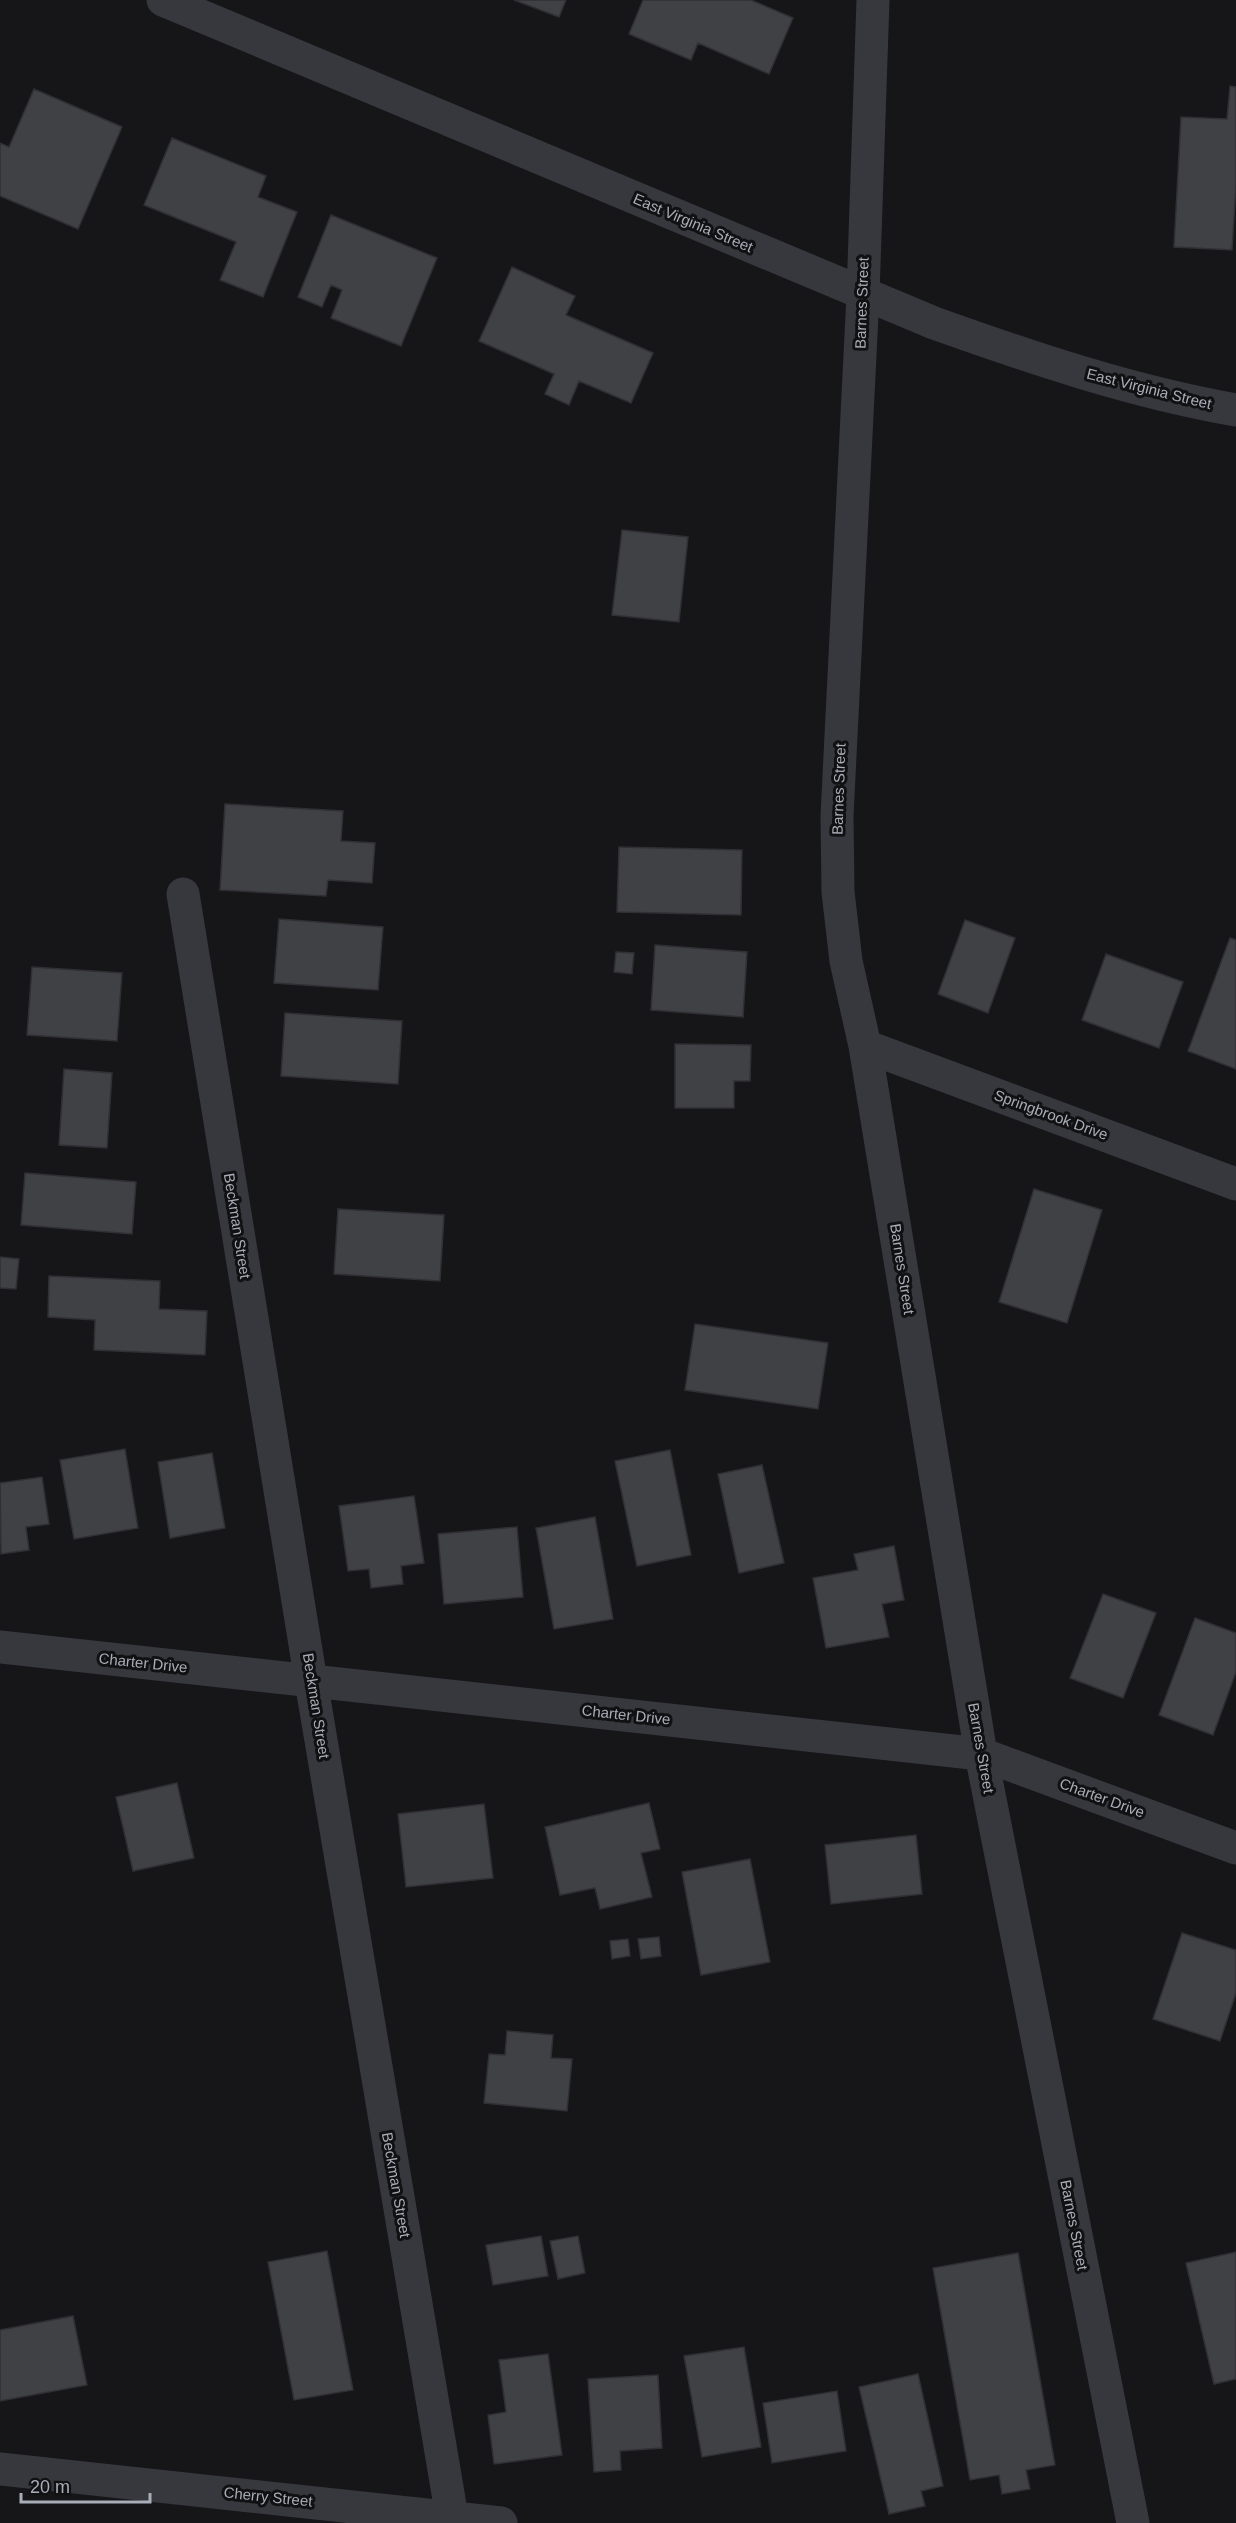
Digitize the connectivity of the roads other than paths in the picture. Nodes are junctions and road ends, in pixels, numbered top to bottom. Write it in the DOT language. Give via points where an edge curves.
graph roads {
  1 [pos="162,0"];
  2 [pos="873,0"];
  3 [pos="863,295"];
  4 [pos="1236,410"];
  5 [pos="183,894"];
  6 [pos="865,1046"];
  7 [pos="1236,1184"];
  8 [pos="0,1647"];
  9 [pos="311,1681"];
  10 [pos="981,1754"];
  11 [pos="1236,1848"];
  12 [pos="0,2469"];
  13 [pos="452,2517"];
  14 [pos="501,2523"];
  15 [pos="1133,2523"];
  1 -- 3 [label="street, East Virginia Street"];
  2 -- 3 [label="street, Barnes Street"];
  3 -- 4 [label="street, East Virginia Street" via="1022,355 1187,402"];
  3 -- 6 [label="street, Barnes Street" via="837,827 838,892 846,961"];
  5 -- 9 [label="street, Beckman Street"];
  6 -- 7 [label="street, Springbrook Drive"];
  6 -- 10 [label="street, Barnes Street"];
  8 -- 9 [label="street, Charter Drive"];
  9 -- 10 [label="street, Charter Drive"];
  9 -- 13 [label="street, Beckman Street"];
  10 -- 11 [label="street, Charter Drive"];
  10 -- 15 [label="street, Barnes Street"];
  12 -- 13 [label="street, Cherry Street"];
  13 -- 14 [label="street, Cherry Street"];
}
